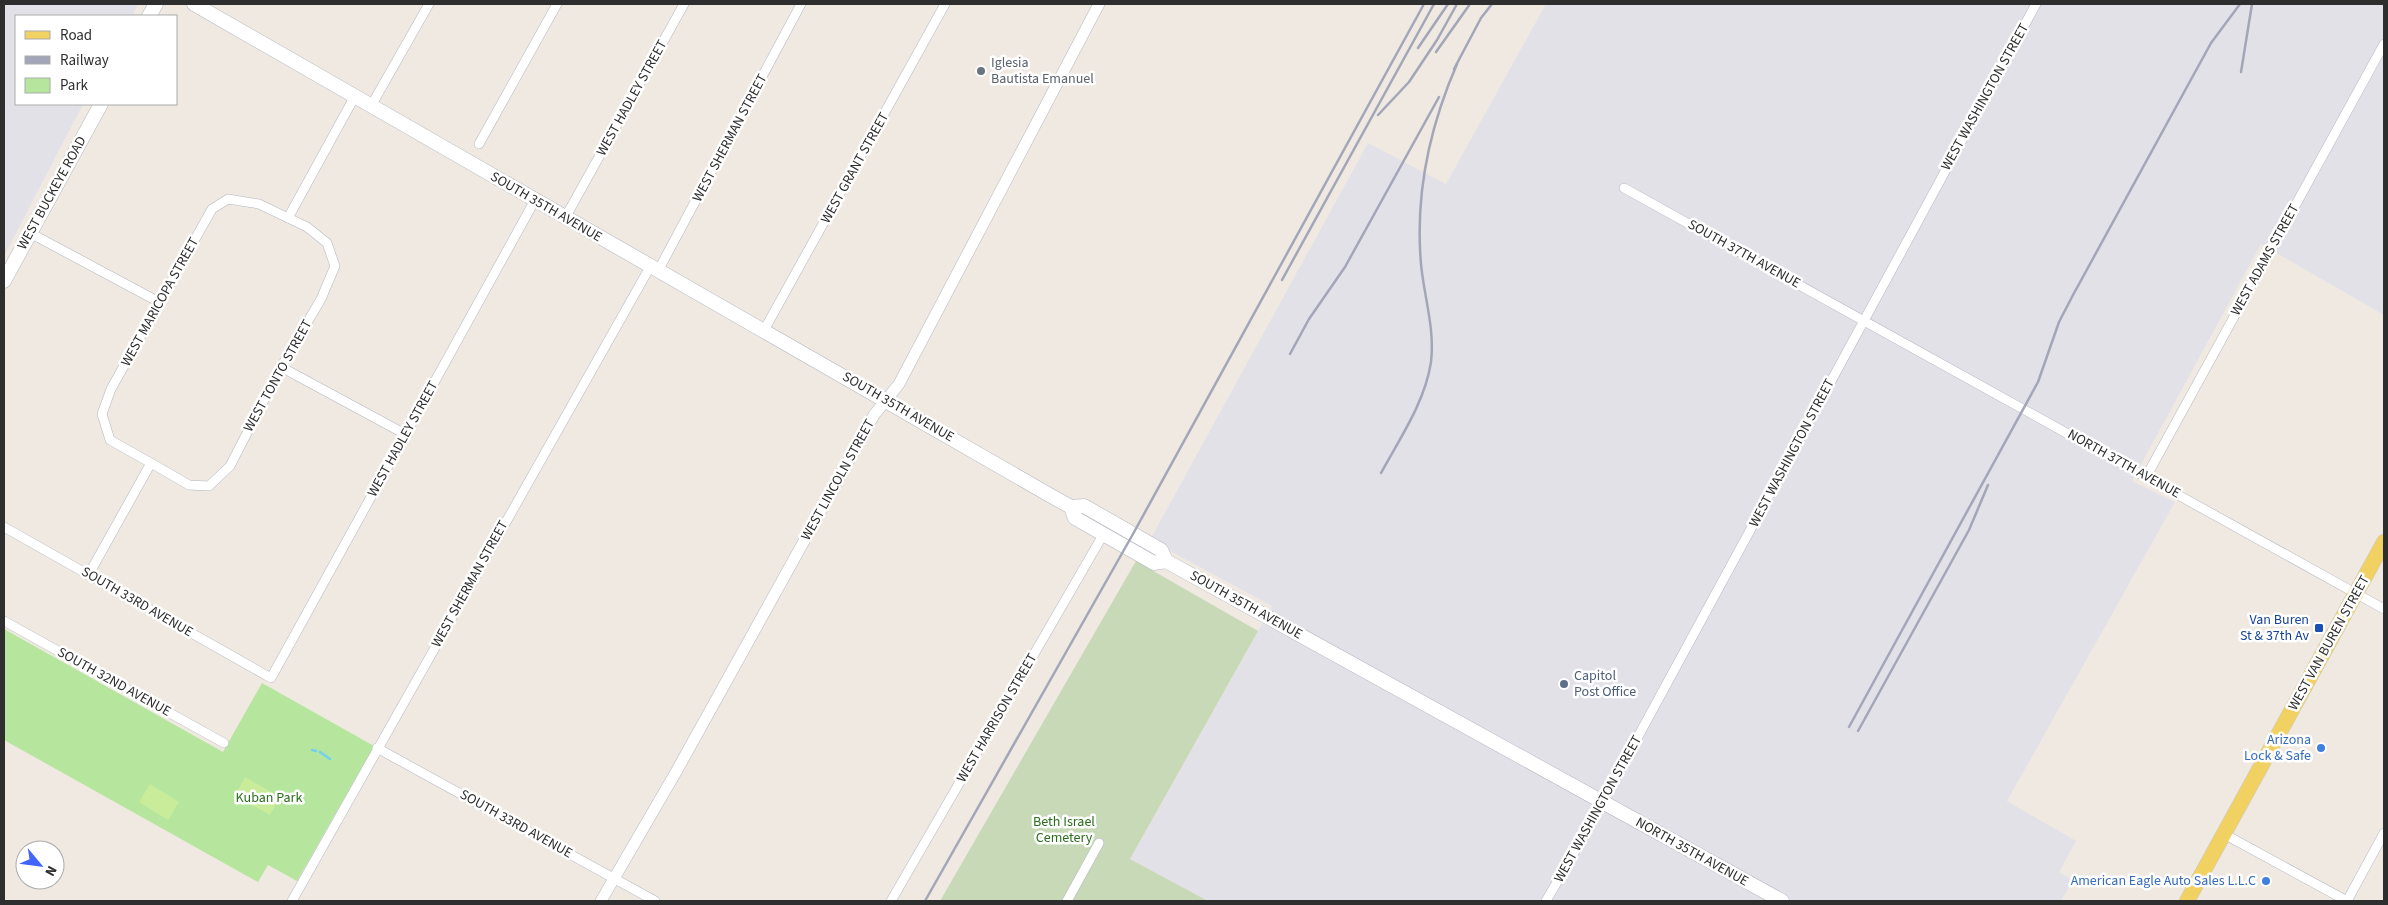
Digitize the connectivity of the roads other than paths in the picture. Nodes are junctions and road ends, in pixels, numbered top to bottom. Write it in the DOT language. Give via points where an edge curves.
graph roads {
  1 [pos="156,4"];
  2 [pos="194,4"];
  3 [pos="429,4"];
  4 [pos="557,4"];
  5 [pos="684,4"];
  6 [pos="801,4"];
  7 [pos="945,4"];
  8 [pos="1099,4"];
  9 [pos="2036,4"];
  10 [pos="150,15"];
  11 [pos="2384,44"];
  12 [pos="355,96"];
  13 [pos="100,105"];
  14 [pos="371,106"];
  15 [pos="480,144"];
  16 [pos="1624,188"];
  17 [pos="535,200"];
  18 [pos="288,218"];
  19 [pos="565,218"];
  20 [pos="30,233"];
  21 [pos="654,269"];
  22 [pos="4,281"];
  23 [pos="159,302"];
  24 [pos="1864,320"];
  25 [pos="763,332"];
  26 [pos="281,367"];
  27 [pos="886,400"];
  28 [pos="405,434"];
  29 [pos="151,463"];
  30 [pos="2146,477"];
  31 [pos="1071,507"];
  32 [pos="4,526"];
  33 [pos="1103,535"];
  34 [pos="2384,542"];
  35 [pos="1166,561"];
  36 [pos="89,574"];
  37 [pos="2356,593"];
  38 [pos="2384,609"];
  39 [pos="4,621"];
  40 [pos="271,678"];
  41 [pos="224,744"];
  42 [pos="377,748"];
  43 [pos="1602,802"];
  44 [pos="2224,834"];
  45 [pos="2384,834"];
  46 [pos="1099,844"];
  47 [pos="614,878"];
  48 [pos="292,901"];
  49 [pos="601,901"];
  50 [pos="655,901"];
  51 [pos="891,901"];
  52 [pos="1067,901"];
  53 [pos="1546,901"];
  54 [pos="1782,901"];
  55 [pos="2188,901"];
  56 [pos="2347,901"];
  1 -- 10 [label="main road"];
  2 -- 12 [label="main road, SOUTH 35TH AVENUE"];
  3 -- 14 [label="street"];
  4 -- 15 [label="street"];
  5 -- 19 [label="street, WEST HADLEY STREET"];
  6 -- 21 [label="street, WEST SHERMAN STREET"];
  7 -- 25 [label="street, WEST GRANT STREET"];
  8 -- 27 [label="street, WEST LINCOLN STREET" via="899,384"];
  9 -- 24 [label="street, WEST WASHINGTON STREET"];
  11 -- 30 [label="street, WEST ADAMS STREET"];
  12 -- 14 [label="main road, SOUTH 35TH AVENUE"];
  12 -- 18 [label="street"];
  13 -- 20 [label="main road, WEST BUCKEYE ROAD"];
  14 -- 17 [label="main road, SOUTH 35TH AVENUE"];
  16 -- 24 [label="street, SOUTH 37TH AVENUE"];
  17 -- 19 [label="main road, SOUTH 35TH AVENUE"];
  17 -- 28 [label="street, WEST HADLEY STREET"];
  18 -- 23 [label="street, WEST MARICOPA STREET" via="259,204 228,199 212,209"];
  18 -- 26 [label="street, WEST TONTO STREET" via="307,227 327,243 335,266 322,298"];
  19 -- 21 [label="main road, SOUTH 35TH AVENUE"];
  20 -- 22 [label="main road, WEST BUCKEYE ROAD"];
  20 -- 23 [label="street"];
  21 -- 25 [label="main road, SOUTH 35TH AVENUE"];
  21 -- 42 [label="street, WEST SHERMAN STREET"];
  23 -- 29 [label="street, WEST MARICOPA STREET" via="111,389 102,414 110,440"];
  24 -- 30 [label="street, NORTH 37TH AVENUE"];
  24 -- 43 [label="street, WEST WASHINGTON STREET"];
  25 -- 27 [label="main road, SOUTH 35TH AVENUE"];
  26 -- 28 [label="street"];
  26 -- 29 [label="street, WEST TONTO STREET" via="230,466 210,486 189,485"];
  27 -- 31 [label="main road, SOUTH 35TH AVENUE"];
  27 -- 47 [label="street, WEST LINCOLN STREET" via="874,415"];
  28 -- 40 [label="street, WEST HADLEY STREET"];
  29 -- 36 [label="street"];
  30 -- 37 [label="street, NORTH 37TH AVENUE"];
  31 -- 33 [label="main road" via="1074,518"];
  31 -- 35 [label="main road, SOUTH 35TH AVENUE" via="1084,506 1161,550"];
  32 -- 36 [label="street, SOUTH 33RD AVENUE"];
  33 -- 35 [label="main road" via="1154,563"];
  33 -- 51 [label="street, WEST HARRISON STREET"];
  34 -- 37 [label="main road, WEST VAN BUREN STREET"];
  35 -- 43 [label="main road, SOUTH 35TH AVENUE"];
  36 -- 40 [label="street, SOUTH 33RD AVENUE"];
  37 -- 38 [label="street, NORTH 37TH AVENUE"];
  37 -- 44 [label="main road, WEST VAN BUREN STREET"];
  39 -- 41 [label="street, SOUTH 32ND AVENUE"];
  42 -- 47 [label="street, SOUTH 33RD AVENUE"];
  42 -- 48 [label="street, WEST SHERMAN STREET"];
  43 -- 53 [label="street, WEST WASHINGTON STREET"];
  43 -- 54 [label="main road, NORTH 35TH AVENUE"];
  44 -- 55 [label="main road, WEST VAN BUREN STREET"];
  44 -- 56 [label="street"];
  45 -- 56 [label="street"];
  46 -- 52 [label="street"];
  47 -- 49 [label="street, WEST LINCOLN STREET"];
  47 -- 50 [label="street, SOUTH 33RD AVENUE"];
}
